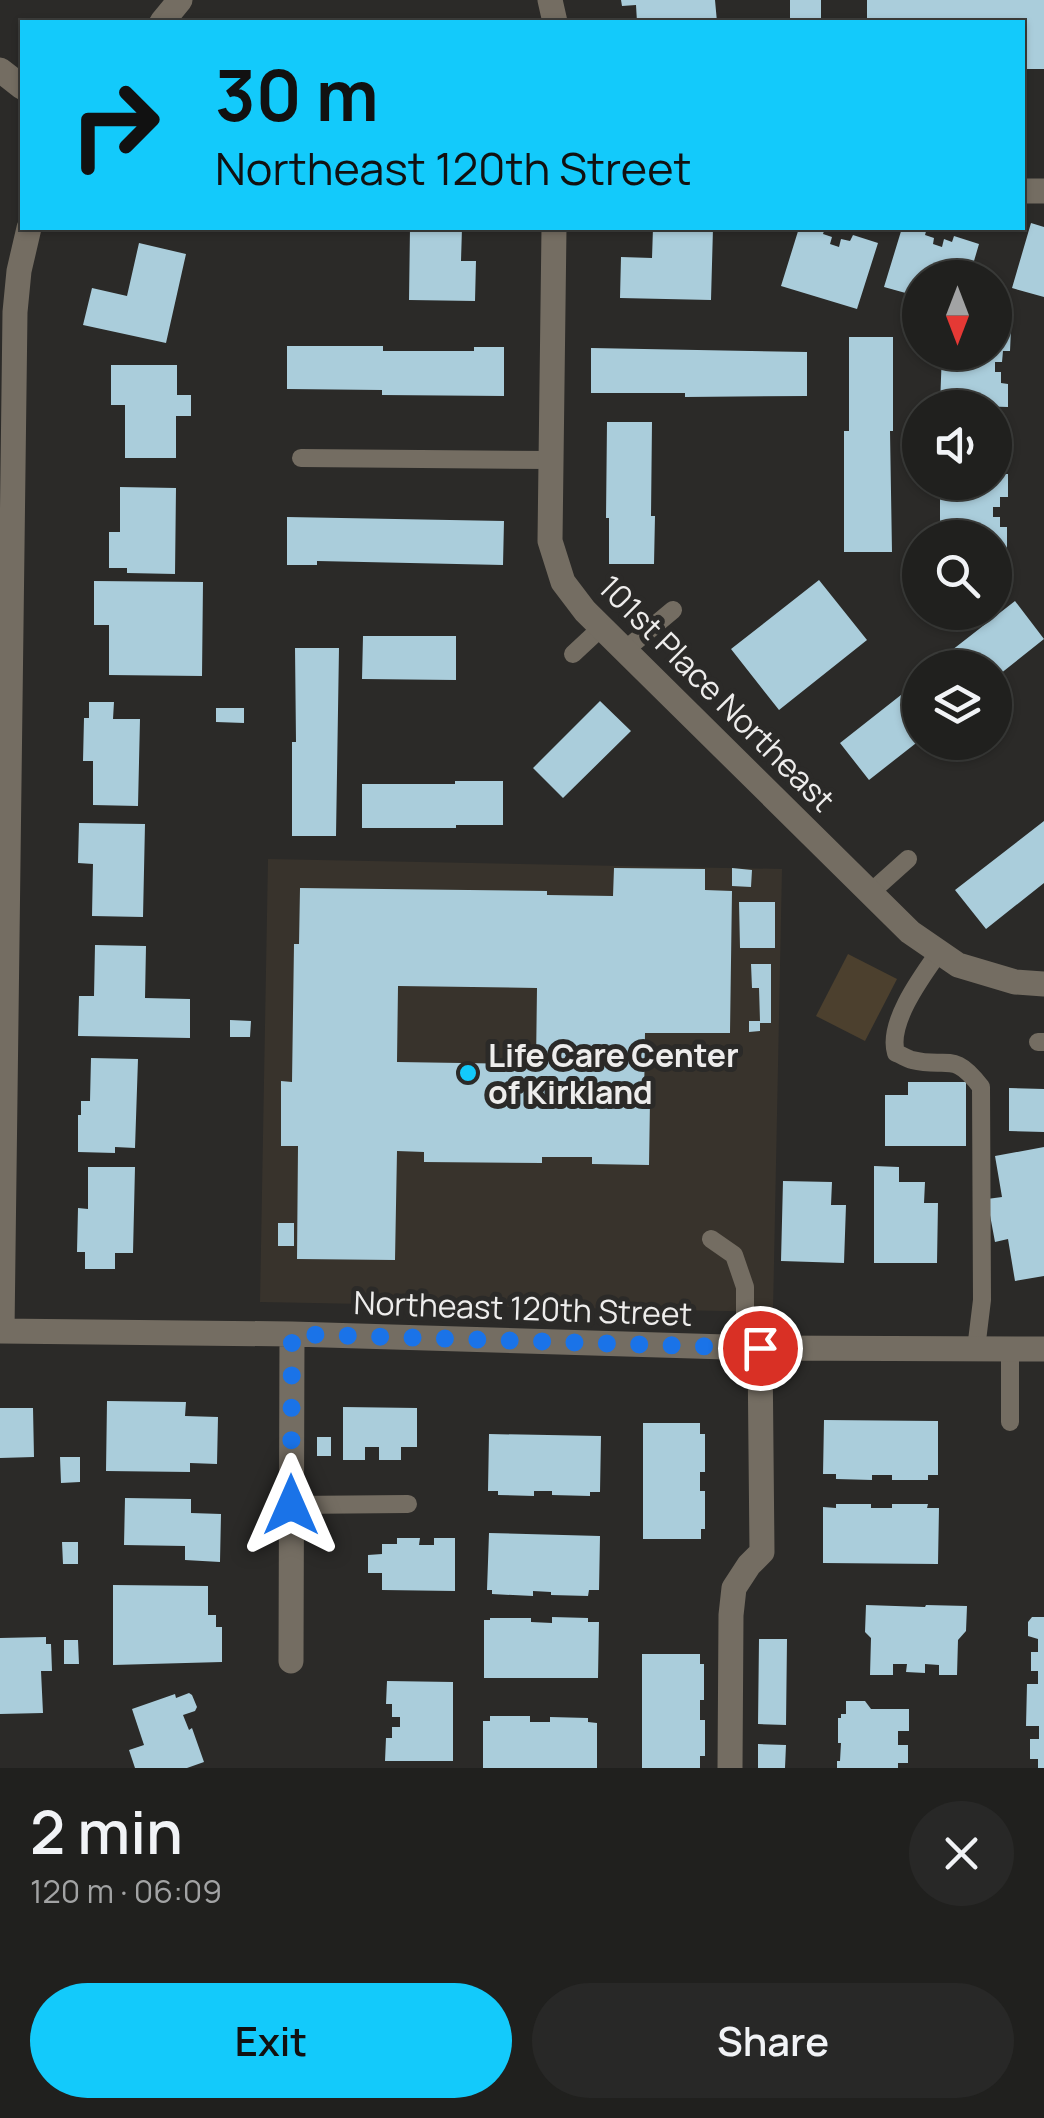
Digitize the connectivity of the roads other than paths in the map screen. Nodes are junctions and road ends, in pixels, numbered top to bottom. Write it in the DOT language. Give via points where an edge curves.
graph roads {
  1 [pos="180,0"];
  2 [pos="164,20"];
  3 [pos="0,70"];
  4 [pos="20,85"];
  5 [pos="29,230"];
  6 [pos="554,230"];
  7 [pos="300,458"];
  8 [pos="551,460"];
  9 [pos="673,610"];
  10 [pos="602,626"];
  11 [pos="625,650"];
  12 [pos="573,654"];
  13 [pos="908,859"];
  14 [pos="870,893"];
  15 [pos="949,958"];
  16 [pos="1044,984"];
  17 [pos="891,991"];
  18 [pos="910,999"];
  19 [pos="711,1239"];
  20 [pos="1,1330"];
  21 [pos="292,1334"];
  22 [pos="752,1347"];
  23 [pos="976,1349"];
  24 [pos="1010,1349"];
  25 [pos="1044,1350"];
  26 [pos="1010,1422"];
  27 [pos="408,1504"];
  28 [pos="291,1505"];
  29 [pos="290,1661"];
  30 [pos="730,1768"];
  1 -- 2 [label="street"];
  3 -- 4 [label="street"];
  5 -- 20 [label="street" via="15,312"];
  6 -- 8 [label="street, 101st Place Northeast"];
  7 -- 8 [label="lane"];
  8 -- 10 [label="street, 101st Place Northeast" via="550,541 563,582"];
  9 -- 11 [label="lane"];
  10 -- 11 [label="street, 101st Place Northeast"];
  10 -- 12 [label="lane"];
  11 -- 14 [label="street, 101st Place Northeast"];
  13 -- 14 [label="lane"];
  14 -- 15 [label="street, 101st Place Northeast"];
  15 -- 16 [label="street" via="1015,982"];
  15 -- 18 [label="lane" via="920,978"];
  17 -- 18 [label="lane"];
  18 -- 23 [label="lane" via="893,1042 896,1053 952,1062 969,1070 981,1087 982,1300"];
  19 -- 22 [label="lane" via="734,1255"];
  20 -- 21 [label="street, Northeast 120th Street"];
  21 -- 22 [label="street, Northeast 120th Street"];
  21 -- 28 [label="street"];
  22 -- 23 [label="street, Northeast 120th Street"];
  22 -- 30 [label="street" via="762,1552 734,1588"];
  23 -- 24 [label="street, Northeast 120th Street"];
  24 -- 25 [label="street, Northeast 120th Street"];
  24 -- 26 [label="lane"];
  27 -- 28 [label="lane"];
  28 -- 29 [label="street"];
}
